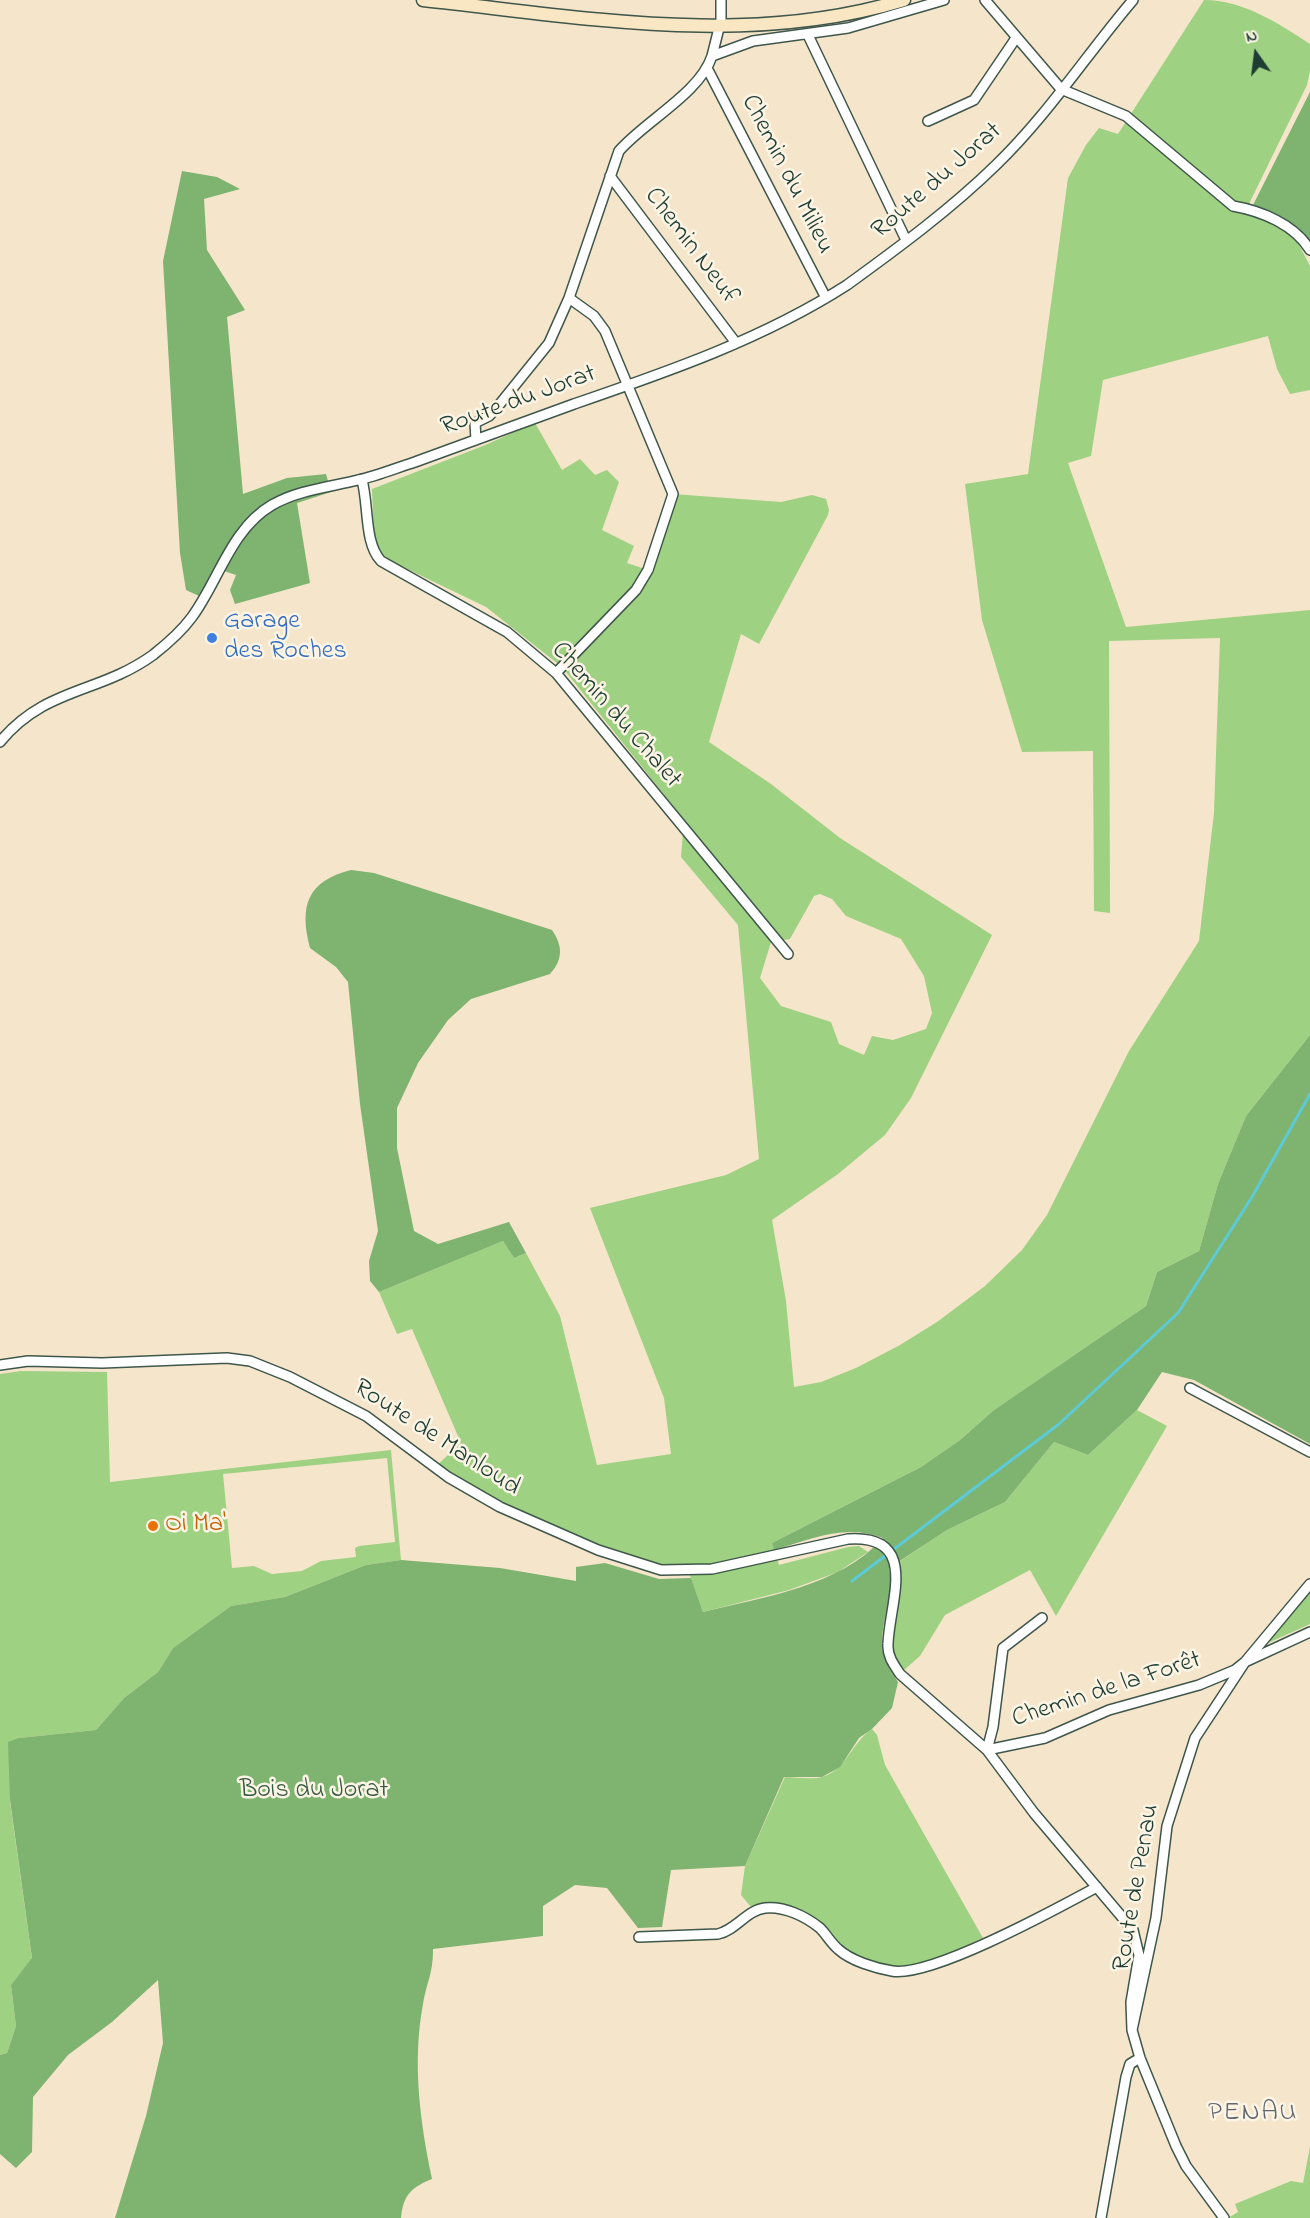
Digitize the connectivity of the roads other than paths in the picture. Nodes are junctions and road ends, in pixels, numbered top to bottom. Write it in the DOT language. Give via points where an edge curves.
graph roads {
  1 [pos="423,0"];
  2 [pos="721,0"];
  3 [pos="904,0"];
  4 [pos="944,0"];
  5 [pos="985,0"];
  6 [pos="1133,0"];
  7 [pos="719,28"];
  8 [pos="808,35"];
  9 [pos="1016,38"];
  10 [pos="712,56"];
  11 [pos="708,70"];
  12 [pos="1061,89"];
  13 [pos="927,121"];
  14 [pos="610,176"];
  15 [pos="906,240"];
  16 [pos="1310,250"];
  17 [pos="569,298"];
  18 [pos="826,298"];
  19 [pos="736,343"];
  20 [pos="626,386"];
  21 [pos="476,440"];
  22 [pos="362,480"];
  23 [pos="556,673"];
  24 [pos="0,742"];
  25 [pos="788,954"];
  26 [pos="0,1365"];
  27 [pos="1190,1388"];
  28 [pos="1310,1452"];
  29 [pos="1310,1584"];
  30 [pos="1042,1618"];
  31 [pos="1310,1632"];
  32 [pos="1245,1662"];
  33 [pos="987,1750"];
  34 [pos="1097,1887"];
  35 [pos="639,1936"];
  36 [pos="1132,2030"];
  37 [pos="1140,2058"];
  38 [pos="1101,2218"];
  39 [pos="1224,2218"];
  1 -- 7 [label="main road" via="632,23"];
  2 -- 7 [label="street"];
  3 -- 7 [label="main road" via="805,22"];
  4 -- 8 [label="street" via="881,20"];
  5 -- 9 [label="street"];
  6 -- 12 [label="street, Route du Jorat"];
  7 -- 10 [label="street"];
  8 -- 10 [label="street" via="753,42"];
  8 -- 15 [label="street"];
  9 -- 12 [label="street"];
  9 -- 13 [label="street" via="974,100"];
  10 -- 11 [label="street"];
  11 -- 14 [label="street" via="633,134 619,151"];
  11 -- 18 [label="street, Chemin du Milieu"];
  12 -- 15 [label="street, Route du Jorat" via="997,165"];
  12 -- 16 [label="street" via="1126,116 1233,206 1272,218 1302,237"];
  14 -- 17 [label="street"];
  14 -- 19 [label="street, Chemin Neuf"];
  15 -- 18 [label="street, Route du Jorat"];
  17 -- 20 [label="street" via="599,321"];
  17 -- 21 [label="street" via="542,355 489,416 475,423"];
  18 -- 19 [label="street, Route du Jorat"];
  19 -- 20 [label="street, Route du Jorat"];
  20 -- 21 [label="street, Route du Jorat"];
  20 -- 23 [label="street" via="671,485 673,501 648,570 636,590"];
  21 -- 22 [label="street, Route du Jorat"];
  22 -- 23 [label="street, Chemin du Chalet" via="370,544 381,561 507,632"];
  22 -- 24 [label="street, Route du Jorat" via="291,496 267,509 240,536 192,618 175,636 118,676 30,712"];
  23 -- 25 [label="street, Chemin du Chalet"];
  26 -- 33 [label="street, Route de Manloud" via="28,1361 250,1361 366,1416 448,1477 500,1507 606,1554 661,1570 712,1569 848,1539 877,1542 888,1550 894,1562 896,1593 888,1644 892,1662 900,1674"];
  27 -- 28 [label="street"];
  29 -- 32 [label="street, Route de Penau"];
  30 -- 33 [label="street, Chemin de la Forêt" via="1003,1648"];
  31 -- 32 [label="street, Chemin de la Forêt"];
  32 -- 33 [label="street, Chemin de la Forêt" via="1198,1684 1109,1710 1045,1738"];
  32 -- 36 [label="street, Route de Penau" via="1208,1715 1184,1767 1167,1826 1156,1918"];
  33 -- 34 [label="street, Route de Manloud"];
  34 -- 35 [label="street" via="984,1943 912,1971 892,1971 851,1958 820,1928 779,1908 756,1910 727,1932 718,1934"];
  34 -- 36 [label="street, Route de Manloud" via="1129,1924 1138,1944"];
  36 -- 37 [label="street, Route de Penau"];
  37 -- 38 [label="street" via="1130,2064 1126,2077"];
  37 -- 39 [label="street, Route de Penau" via="1186,2166"];
}
